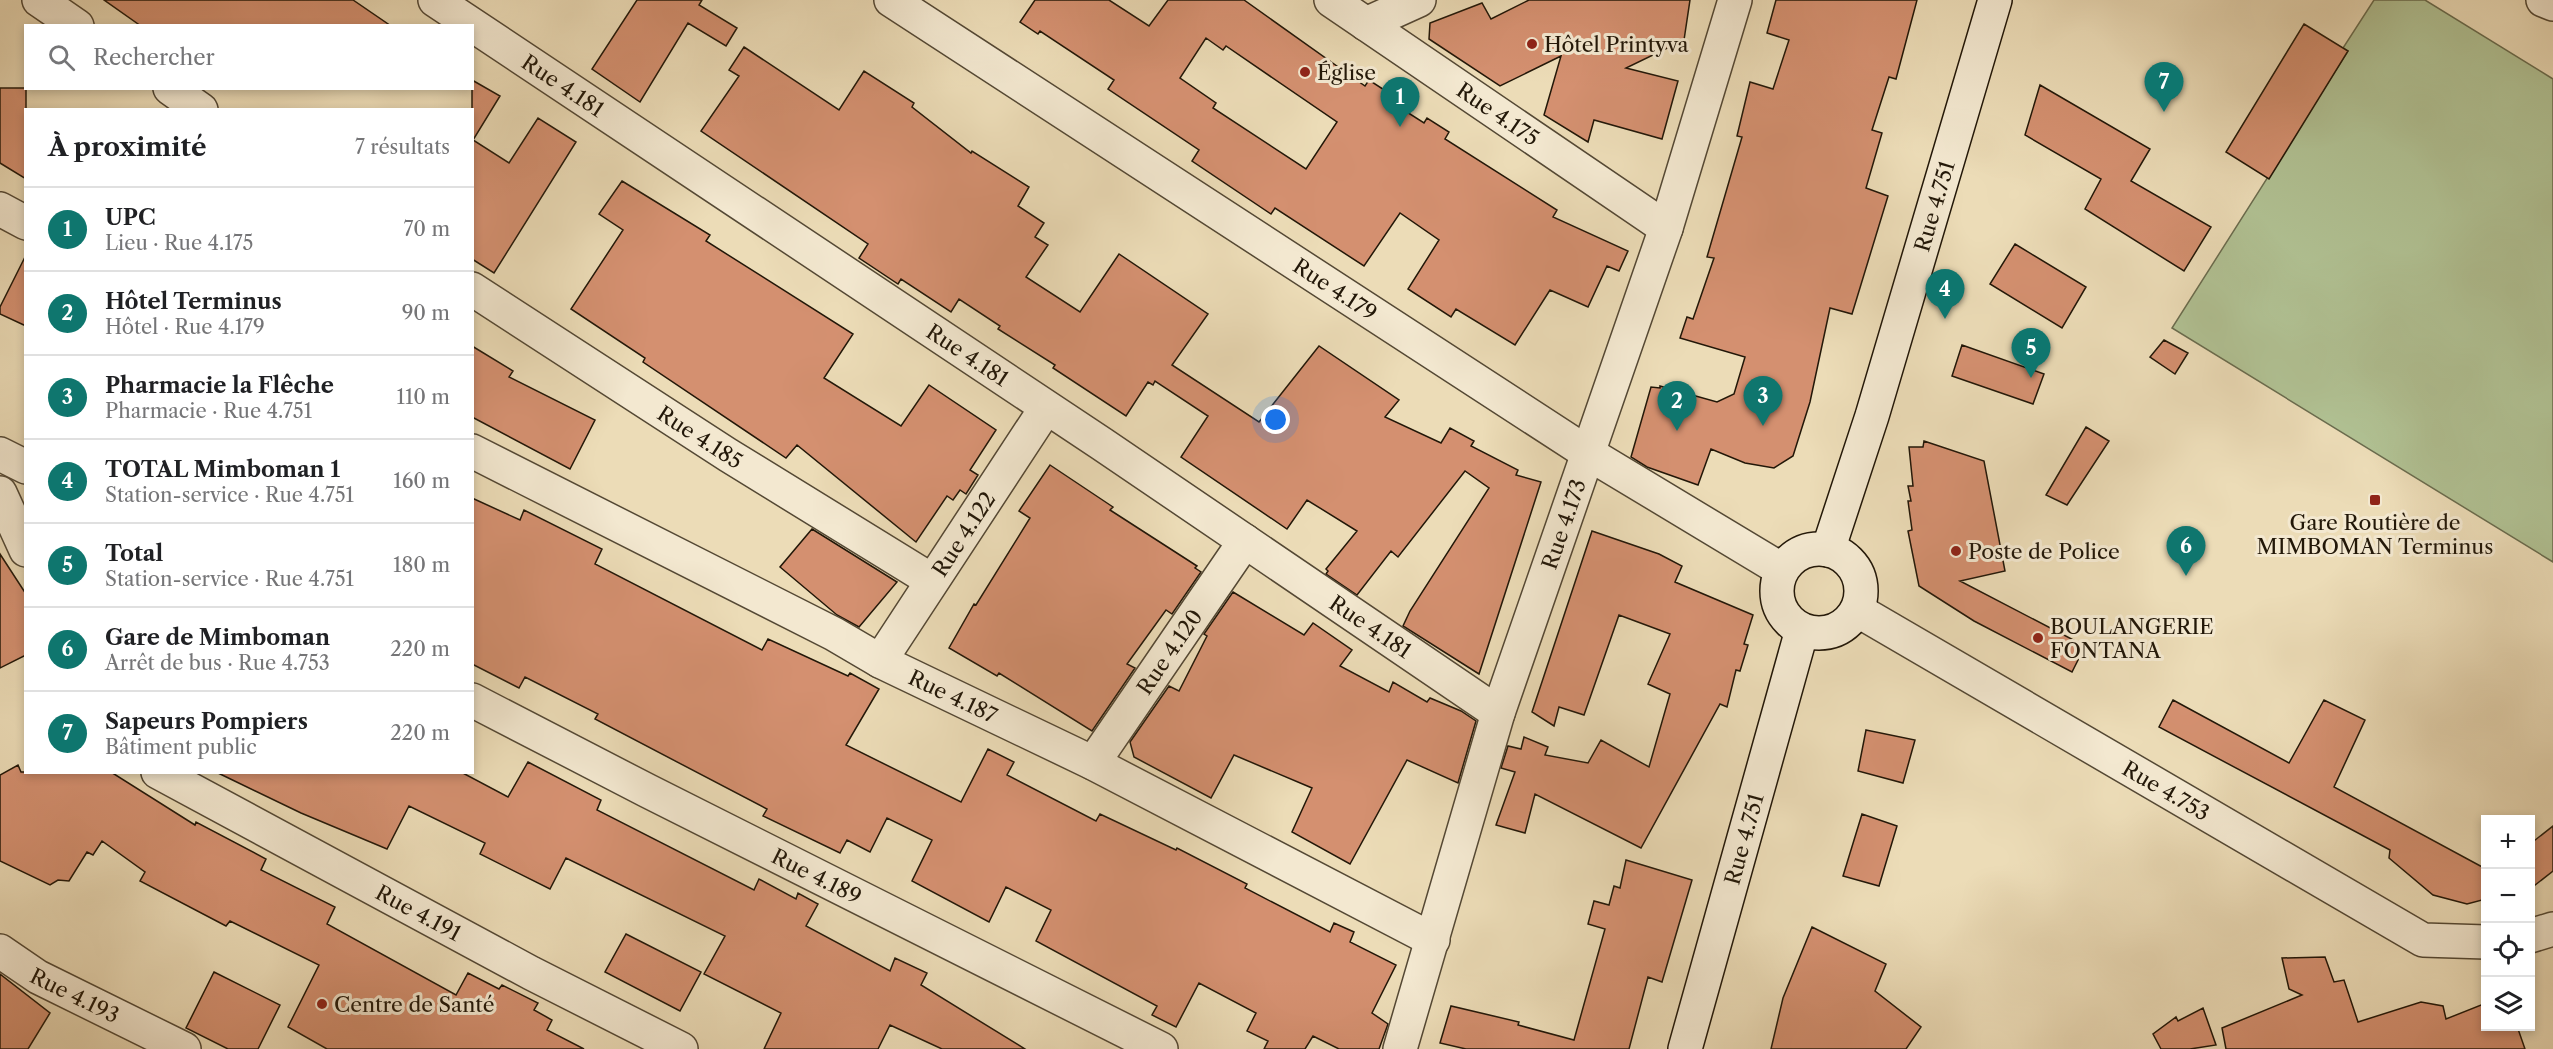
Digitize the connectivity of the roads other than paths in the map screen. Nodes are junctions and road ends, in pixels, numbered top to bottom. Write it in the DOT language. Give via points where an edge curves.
graph roads {
  1 [pos="39,0"];
  2 [pos="435,0"];
  3 [pos="891,0"];
  4 [pos="1331,0"];
  5 [pos="1419,0"];
  6 [pos="1735,0"];
  7 [pos="1995,0"];
  8 [pos="2543,0"];
  9 [pos="2553,4"];
  10 [pos="74,24"];
  11 [pos="472,24"];
  12 [pos="1366,24"];
  13 [pos="474,26"];
  14 [pos="173,90"];
  15 [pos="198,108"];
  16 [pos="0,209"];
  17 [pos="24,222"];
  18 [pos="1666,228"];
  19 [pos="474,290"];
  20 [pos="1046,408"];
  21 [pos="474,452"];
  22 [pos="1586,452"];
  23 [pos="0,454"];
  24 [pos="24,466"];
  25 [pos="0,493"];
  26 [pos="1245,541"];
  27 [pos="24,546"];
  28 [pos="1827,550"];
  29 [pos="1782,570"];
  30 [pos="931,580"];
  31 [pos="1857,610"];
  32 [pos="1802,630"];
  33 [pos="880,661"];
  34 [pos="474,701"];
  35 [pos="1498,713"];
  36 [pos="1093,763"];
  37 [pos="162,774"];
  38 [pos="2553,930"];
  39 [pos="2535,935"];
  40 [pos="1433,940"];
  41 [pos="2481,942"];
  42 [pos="0,951"];
  43 [pos="184,1049"];
  44 [pos="681,1049"];
  45 [pos="1161,1049"];
  46 [pos="1400,1049"];
  47 [pos="1685,1049"];
  1 -- 10 [label="street"];
  2 -- 11 [label="street, Rue 4.181"];
  3 -- 22 [label="street, Rue 4.179"];
  4 -- 12 [label="street, Rue 4.175"];
  5 -- 12 [label="street"];
  6 -- 18 [label="street, Rue 4.173"];
  7 -- 28 [label="street, Rue 4.751" via="1872,416"];
  8 -- 9 [label="street"];
  12 -- 18 [label="street, Rue 4.175"];
  13 -- 20 [label="street, Rue 4.181"];
  14 -- 15 [label="street"];
  16 -- 17 [label="street"];
  18 -- 22 [label="street, Rue 4.173"];
  19 -- 30 [label="street, Rue 4.185" via="728,455"];
  20 -- 26 [label="street, Rue 4.181"];
  20 -- 30 [label="street, Rue 4.122"];
  21 -- 33 [label="street, Rue 4.187"];
  22 -- 29 [label="street, Rue 4.179"];
  22 -- 35 [label="street, Rue 4.173"];
  23 -- 24 [label="street"];
  25 -- 27 [label="street"];
  26 -- 35 [label="street, Rue 4.181"];
  26 -- 36 [label="street, Rue 4.120"];
  28 -- 29 [label="street" via="1810,550 1794,557"];
  28 -- 31 [label="street" via="1842,556 1860,580"];
  29 -- 32 [label="street" via="1777,587 1779,604 1788,620"];
  30 -- 33 [label="street, Rue 4.122"];
  31 -- 32 [label="street" via="1847,623 1833,631 1817,634"];
  31 -- 41 [label="street, Rue 4.753" via="2423,940"];
  32 -- 47 [label="street, Rue 4.751"];
  33 -- 36 [label="street, Rue 4.187"];
  34 -- 45 [label="street, Rue 4.189"];
  35 -- 40 [label="street, Rue 4.173"];
  36 -- 40 [label="street, Rue 4.187"];
  37 -- 44 [label="street, Rue 4.191" via="531,973"];
  38 -- 39 [label="street"];
  40 -- 46 [label="street, Rue 4.173"];
  42 -- 43 [label="street, Rue 4.193" via="38,977"];
}
